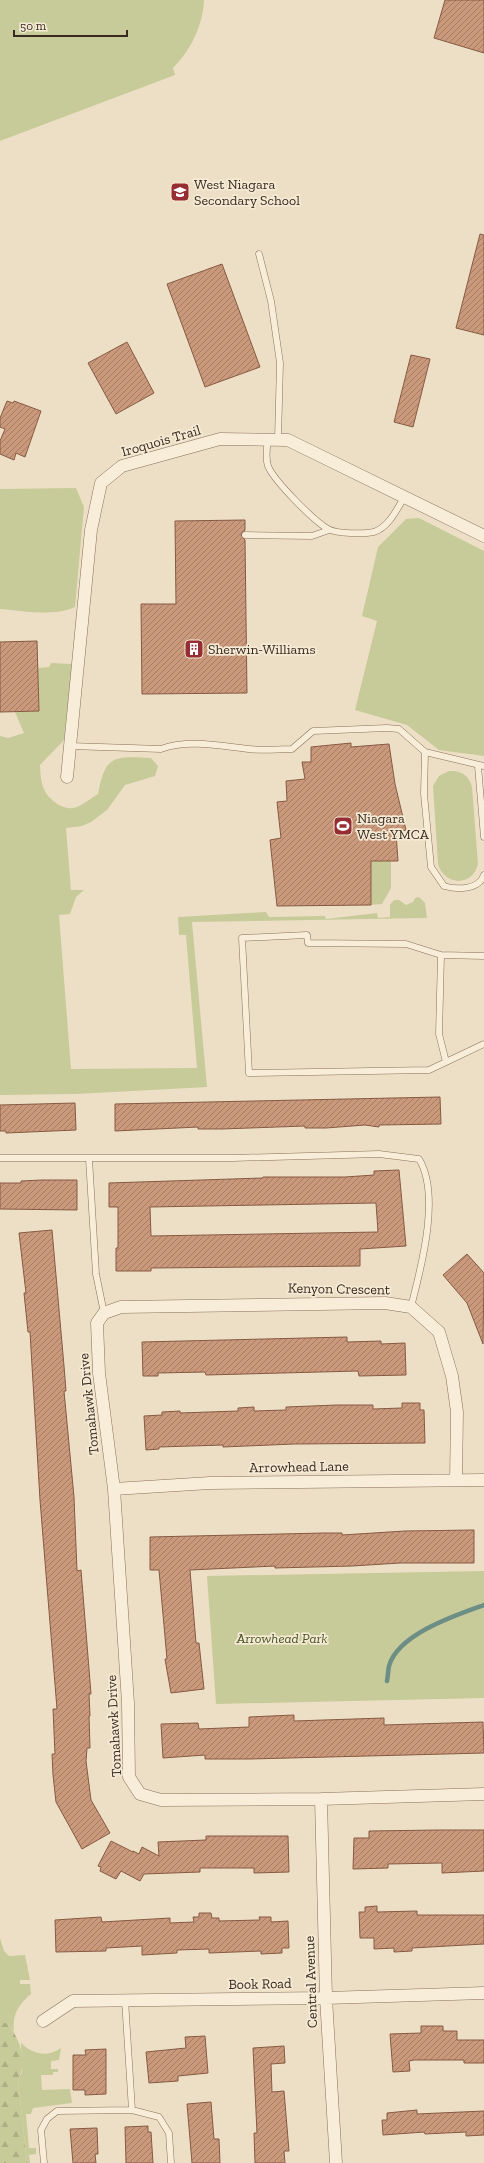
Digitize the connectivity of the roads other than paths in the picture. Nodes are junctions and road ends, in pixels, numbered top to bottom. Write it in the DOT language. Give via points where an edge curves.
graph roads {
  1 [pos="259,254"];
  2 [pos="273,439"];
  3 [pos="405,496"];
  4 [pos="329,530"];
  5 [pos="245,535"];
  6 [pos="484,536"];
  7 [pos="70,746"];
  8 [pos="425,752"];
  9 [pos="481,766"];
  10 [pos="66,777"];
  11 [pos="484,837"];
  12 [pos="484,875"];
  13 [pos="441,955"];
  14 [pos="481,956"];
  15 [pos="484,1044"];
  16 [pos="446,1062"];
  17 [pos="0,1158"];
  18 [pos="89,1159"];
  19 [pos="411,1307"];
  20 [pos="104,1313"];
  21 [pos="456,1480"];
  22 [pos="484,1480"];
  23 [pos="114,1490"];
  24 [pos="484,1794"];
  25 [pos="321,1799"];
  26 [pos="484,1993"];
  27 [pos="326,1998"];
  28 [pos="125,2000"];
  29 [pos="43,2021"];
  30 [pos="132,2110"];
  31 [pos="44,2163"];
  32 [pos="171,2163"];
  33 [pos="336,2163"];
  1 -- 2 [label="lane" via="271,301 280,363"];
  2 -- 3 [label="street, Iroquois Trail" via="288,440"];
  2 -- 4 [label="lane" via="266,458 272,473 307,513"];
  2 -- 7 [label="street, Iroquois Trail" via="220,440 122,466 101,483 91,530"];
  3 -- 4 [label="lane" via="390,520 374,532 353,534"];
  3 -- 6 [label="street, Iroquois Trail"];
  4 -- 5 [label="lane" via="312,536"];
  7 -- 8 [label="lane" via="161,749 172,745 191,744 239,746 248,749 292,749 313,730 387,728 398,729"];
  7 -- 10 [label="street, Iroquois Trail"];
  8 -- 9 [label="lane"];
  8 -- 12 [label="lane" via="424,794 431,867 444,886 455,889 469,888 483,879"];
  9 -- 11 [label="lane"];
  13 -- 14 [label="lane"];
  13 -- 16 [label="lane" via="439,1034"];
  13 -- 16 [label="lane" via="404,944 308,943 307,935 242,938 249,1073 429,1070"];
  15 -- 16 [label="lane"];
  17 -- 18 [label="lane"];
  18 -- 19 [label="lane" via="379,1154 419,1159 428,1183 427,1234"];
  18 -- 20 [label="lane" via="96,1274"];
  19 -- 20 [label="street, Kenyon Crescent" via="385,1303 262,1304 121,1307"];
  19 -- 21 [label="street" via="439,1332 452,1376 457,1412"];
  20 -- 23 [label="street, Tomahawk Drive" via="97,1323 99,1373"];
  21 -- 22 [label="street, Arrowhead Lane"];
  21 -- 23 [label="street, Arrowhead Lane" via="210,1483"];
  23 -- 25 [label="street, Tomahawk Drive" via="128,1703 130,1777 140,1794 161,1800"];
  24 -- 25 [label="street, Tomahawk Drive"];
  25 -- 27 [label="street, Central Avenue"];
  26 -- 27 [label="street, Book Road"];
  27 -- 28 [label="street, Book Road"];
  27 -- 33 [label="street, Central Avenue"];
  28 -- 29 [label="street, Book Road" via="73,2001"];
  28 -- 30 [label="lane"];
  30 -- 31 [label="lane" via="57,2111 47,2119 42,2130"];
  30 -- 32 [label="lane" via="159,2118 169,2133"];
}
